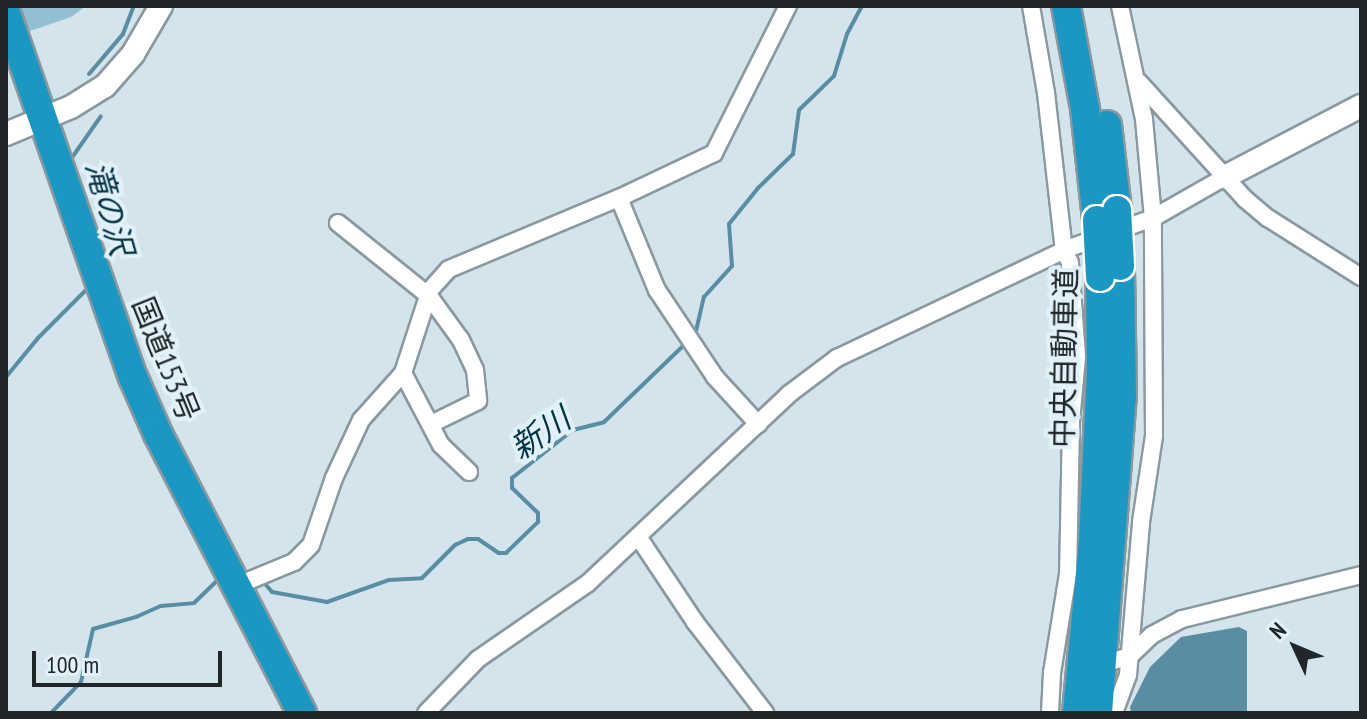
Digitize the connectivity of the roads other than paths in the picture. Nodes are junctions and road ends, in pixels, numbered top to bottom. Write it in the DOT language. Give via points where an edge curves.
graph roads {
  1 [pos="161,6"];
  2 [pos="788,6"];
  3 [pos="1031,6"];
  4 [pos="1066,6"];
  5 [pos="1086,6"];
  6 [pos="1120,6"];
  7 [pos="6,13"];
  8 [pos="1138,81"];
  9 [pos="1361,106"];
  10 [pos="41,119"];
  11 [pos="6,134"];
  12 [pos="1225,177"];
  13 [pos="619,198"];
  14 [pos="1107,215"];
  15 [pos="1153,218"];
  16 [pos="338,223"];
  17 [pos="1064,250"];
  18 [pos="1110,271"];
  19 [pos="1361,277"];
  20 [pos="429,296"];
  21 [pos="403,373"];
  22 [pos="431,424"];
  23 [pos="758,424"];
  24 [pos="469,472"];
  25 [pos="639,538"];
  26 [pos="1361,575"];
  27 [pos="231,576"];
  28 [pos="1130,656"];
  29 [pos="1110,662"];
  30 [pos="302,713"];
  31 [pos="426,713"];
  32 [pos="765,713"];
  33 [pos="1050,713"];
  34 [pos="1077,713"];
  35 [pos="1098,713"];
  36 [pos="1114,713"];
  1 -- 10 [label="street" via="133,54 105,86"];
  2 -- 13 [label="street" via="714,153"];
  3 -- 17 [label="street"];
  4 -- 14 [label="highway, 中央自動車道"];
  5 -- 14 [label="highway, 中央自動車道" via="1101,86"];
  6 -- 8 [label="street"];
  7 -- 10 [label="highway, 国道153号"];
  8 -- 12 [label="street"];
  8 -- 15 [label="street"];
  9 -- 12 [label="street"];
  10 -- 11 [label="street"];
  10 -- 27 [label="highway, 国道153号" via="158,434"];
  12 -- 15 [label="street"];
  12 -- 19 [label="street" via="1268,218"];
  13 -- 20 [label="street" via="449,269"];
  13 -- 23 [label="street" via="640,255 672,314 715,377"];
  14 -- 18 [label="highway, 中央自動車道, bridge"];
  15 -- 17 [label="street"];
  15 -- 28 [label="street" via="1154,436"];
  16 -- 20 [label="street"];
  17 -- 23 [label="street" via="837,358"];
  17 -- 33 [label="street" via="1070,263 1077,357 1068,574 1060,672"];
  18 -- 34 [label="highway, 中央自動車道"];
  18 -- 35 [label="highway, 中央自動車道" via="1122,397"];
  20 -- 21 [label="street"];
  20 -- 22 [label="street" via="461,340 479,392 478,401"];
  21 -- 22 [label="street"];
  21 -- 27 [label="street" via="361,420 311,545 294,562"];
  22 -- 24 [label="street" via="441,445"];
  23 -- 25 [label="street"];
  25 -- 31 [label="street" via="588,583 478,659"];
  25 -- 32 [label="street"];
  26 -- 28 [label="street" via="1182,619 1152,635"];
  27 -- 30 [label="highway, 国道153号"];
  28 -- 29 [label="street"];
  28 -- 36 [label="street"];
}
